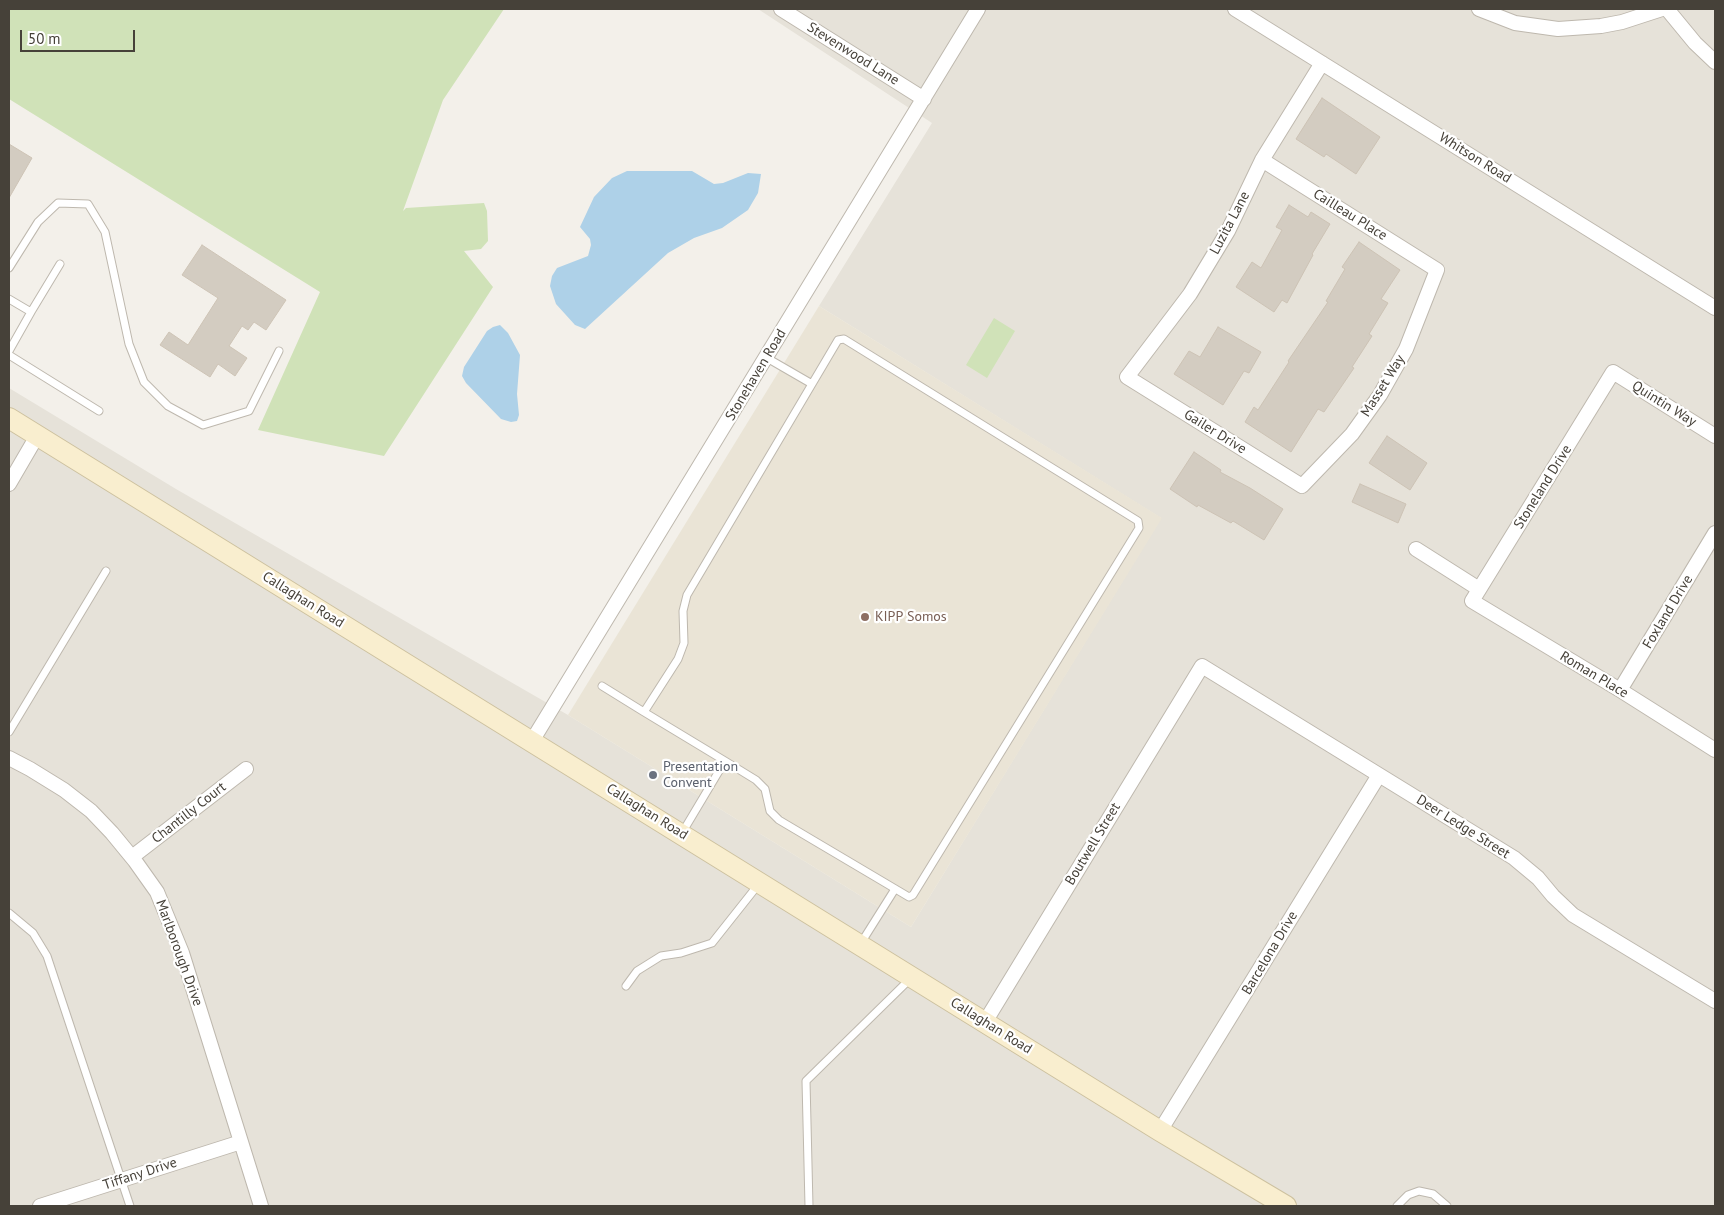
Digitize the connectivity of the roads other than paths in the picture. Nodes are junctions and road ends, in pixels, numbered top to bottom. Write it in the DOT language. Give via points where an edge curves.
graph roads {
  1 [pos="782,9"];
  2 [pos="978,9"];
  3 [pos="1235,9"];
  4 [pos="1479,9"];
  5 [pos="1662,9"];
  6 [pos="1667,9"];
  7 [pos="1322,62"];
  8 [pos="1715,62"];
  9 [pos="924,99"];
  10 [pos="1262,160"];
  11 [pos="60,264"];
  12 [pos="9,268"];
  13 [pos="1438,270"];
  14 [pos="9,299"];
  15 [pos="1715,308"];
  16 [pos="31,312"];
  17 [pos="9,350"];
  18 [pos="279,351"];
  19 [pos="9,355"];
  20 [pos="767,358"];
  21 [pos="1613,372"];
  22 [pos="1127,378"];
  23 [pos="812,384"];
  24 [pos="99,411"];
  25 [pos="9,418"];
  26 [pos="37,436"];
  27 [pos="1715,436"];
  28 [pos="11,477"];
  29 [pos="1302,486"];
  30 [pos="1715,533"];
  31 [pos="1416,550"];
  32 [pos="106,571"];
  33 [pos="1476,595"];
  34 [pos="1202,666"];
  35 [pos="602,686"];
  36 [pos="1620,690"];
  37 [pos="644,712"];
  38 [pos="9,732"];
  39 [pos="532,741"];
  40 [pos="1715,750"];
  41 [pos="9,758"];
  42 [pos="725,761"];
  43 [pos="246,769"];
  44 [pos="1379,775"];
  45 [pos="682,834"];
  46 [pos="132,857"];
  47 [pos="760,883"];
  48 [pos="895,888"];
  49 [pos="9,912"];
  50 [pos="860,945"];
  51 [pos="912,977"];
  52 [pos="626,986"];
  53 [pos="1715,1001"];
  54 [pos="985,1022"];
  55 [pos="1160,1131"];
  56 [pos="241,1142"];
  57 [pos="122,1180"];
  58 [pos="40,1206"];
  59 [pos="130,1206"];
  60 [pos="261,1206"];
  61 [pos="809,1206"];
  62 [pos="1286,1206"];
  63 [pos="1397,1206"];
  64 [pos="1447,1206"];
  1 -- 9 [label="street, Stevenwood Lane"];
  2 -- 9 [label="street, Stonehaven Road"];
  3 -- 7 [label="street, Whitson Road"];
  4 -- 5 [label="street" via="1515,23 1558,29 1622,22"];
  6 -- 8 [label="street"];
  7 -- 10 [label="street, Luzita Lane"];
  7 -- 15 [label="street, Whitson Road"];
  9 -- 20 [label="street, Stonehaven Road"];
  10 -- 13 [label="street, Cailleau Place"];
  10 -- 22 [label="street, Luzita Lane" via="1228,231 1190,294"];
  11 -- 16 [label="lane"];
  12 -- 18 [label="lane" via="38,222 58,203 88,204 106,232 129,344 144,382 168,406 203,425 249,410"];
  13 -- 29 [label="street, Masset Way" via="1406,350 1380,395 1352,434"];
  14 -- 16 [label="lane"];
  16 -- 17 [label="lane"];
  19 -- 24 [label="lane"];
  20 -- 23 [label="lane"];
  20 -- 39 [label="street, Stonehaven Road"];
  21 -- 27 [label="street, Quintin Way"];
  21 -- 33 [label="street, Stoneland Drive"];
  22 -- 29 [label="street, Gailer Drive"];
  23 -- 37 [label="lane" via="687,595 683,611 684,643 678,659"];
  23 -- 48 [label="lane" via="838,340 844,339 1138,521 1139,528 913,895 909,897"];
  25 -- 26 [label="main road, Callaghan Road"];
  26 -- 28 [label="street"];
  26 -- 39 [label="main road, Callaghan Road"];
  30 -- 36 [label="street, Foxland Drive"];
  31 -- 33 [label="street, Roman Place"];
  32 -- 38 [label="lane"];
  33 -- 36 [label="street, Roman Place"];
  34 -- 44 [label="street, Deer Ledge Street"];
  34 -- 54 [label="street, Boutwell Street"];
  35 -- 37 [label="lane"];
  36 -- 40 [label="street, Roman Place"];
  37 -- 42 [label="lane"];
  39 -- 45 [label="main road, Callaghan Road"];
  41 -- 46 [label="street, Marlborough Drive" via="64,790 90,811"];
  42 -- 45 [label="lane"];
  42 -- 48 [label="lane" via="766,789 770,812 779,820"];
  43 -- 46 [label="street, Chantilly Court"];
  44 -- 53 [label="street, Deer Ledge Street" via="1514,858 1574,915"];
  44 -- 55 [label="street, Barcelona Drive"];
  45 -- 47 [label="main road, Callaghan Road"];
  46 -- 56 [label="street, Marlborough Drive" via="157,892 182,953"];
  47 -- 50 [label="main road, Callaghan Road"];
  47 -- 52 [label="lane" via="712,943 661,956 637,971"];
  48 -- 50 [label="lane"];
  49 -- 57 [label="lane" via="33,933 47,956"];
  50 -- 51 [label="main road, Callaghan Road"];
  51 -- 54 [label="main road, Callaghan Road"];
  51 -- 61 [label="lane" via="806,1081"];
  54 -- 55 [label="main road, Callaghan Road"];
  55 -- 62 [label="main road, Callaghan Road"];
  56 -- 57 [label="street, Tiffany Drive"];
  56 -- 60 [label="street, Marlborough Drive"];
  57 -- 58 [label="street, Tiffany Drive"];
  57 -- 59 [label="lane"];
  63 -- 64 [label="lane" via="1408,1195 1419,1191 1432,1194"];
}
